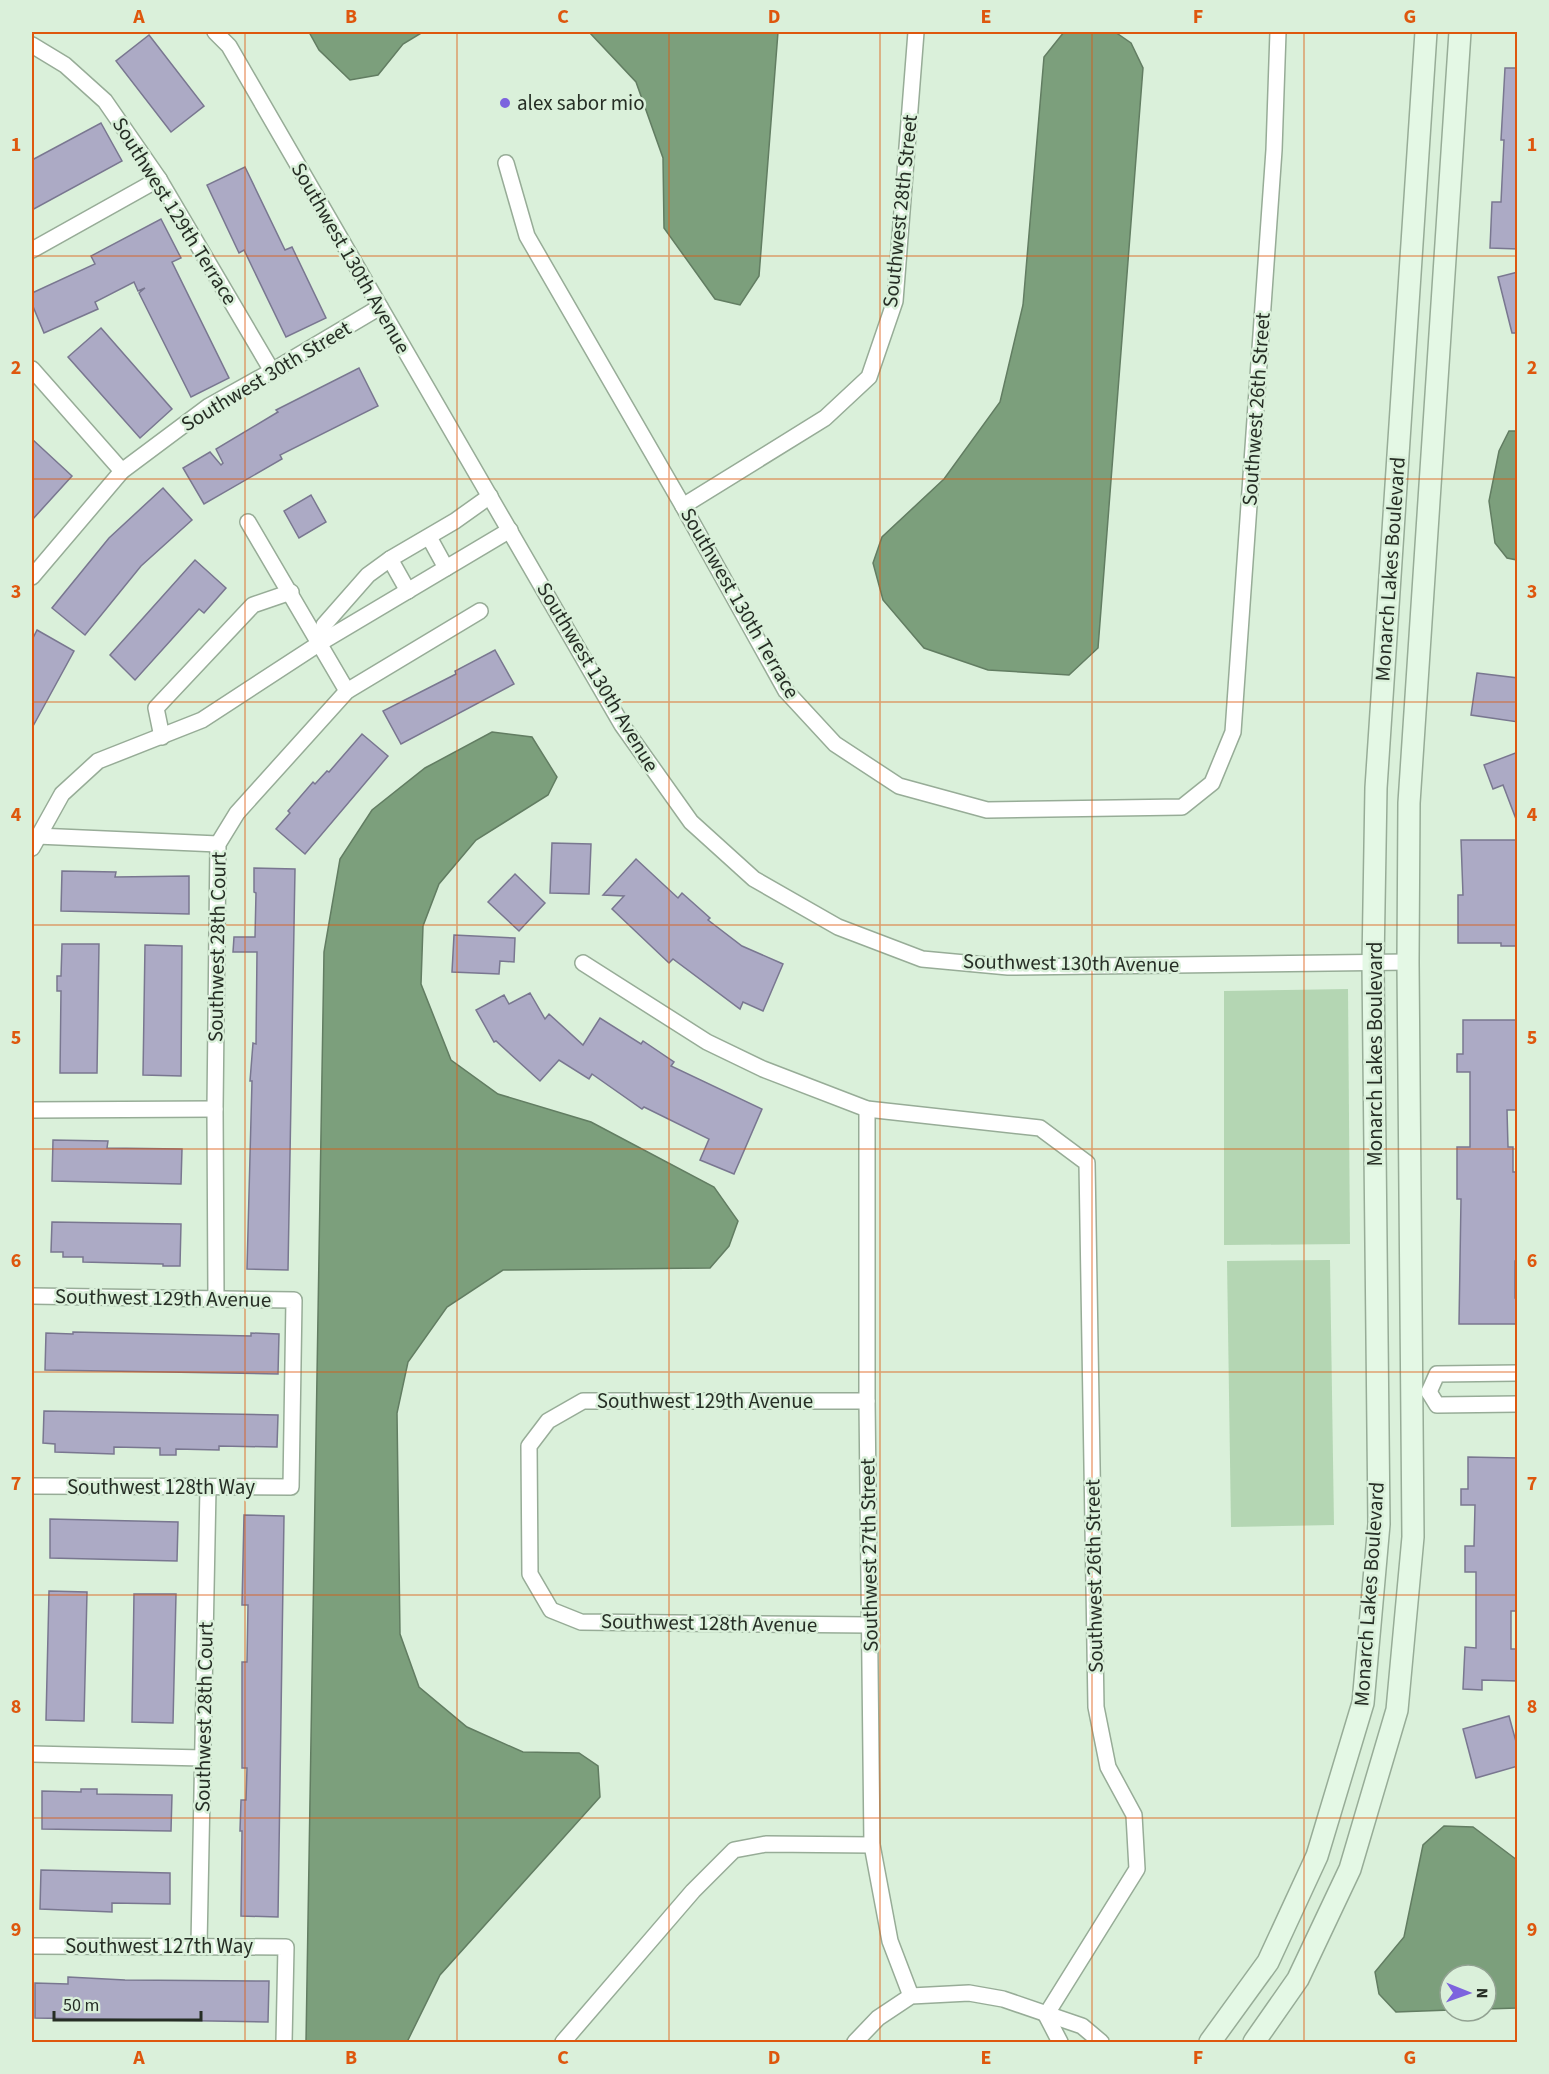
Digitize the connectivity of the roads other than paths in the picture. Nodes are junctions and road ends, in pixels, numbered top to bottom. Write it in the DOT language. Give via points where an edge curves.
graph roads {
  1 [pos="215,32"];
  2 [pos="916,32"];
  3 [pos="1278,32"];
  4 [pos="1426,32"];
  5 [pos="1460,32"];
  6 [pos="32,47"];
  7 [pos="506,163"];
  8 [pos="159,179"];
  9 [pos="32,250"];
  10 [pos="380,308"];
  11 [pos="32,369"];
  12 [pos="272,371"];
  13 [pos="122,471"];
  14 [pos="490,496"];
  15 [pos="683,506"];
  16 [pos="248,522"];
  17 [pos="510,530"];
  18 [pos="429,537"];
  19 [pos="390,559"];
  20 [pos="447,568"];
  21 [pos="32,578"];
  22 [pos="408,591"];
  23 [pos="291,592"];
  24 [pos="480,611"];
  25 [pos="320,643"];
  26 [pos="347,692"];
  27 [pos="162,737"];
  28 [pos="1212,783"];
  29 [pos="34,842"];
  30 [pos="218,844"];
  31 [pos="1408,962"];
  32 [pos="583,963"];
  33 [pos="1373,963"];
  34 [pos="215,1109"];
  35 [pos="867,1109"];
  36 [pos="32,1110"];
  37 [pos="32,1296"];
  38 [pos="216,1298"];
  39 [pos="1518,1373"];
  40 [pos="1420,1392"];
  41 [pos="867,1401"];
  42 [pos="1518,1404"];
  43 [pos="32,1486"];
  44 [pos="291,1487"];
  45 [pos="208,1488"];
  46 [pos="551,1610"];
  47 [pos="870,1625"];
  48 [pos="32,1754"];
  49 [pos="203,1758"];
  50 [pos="872,1845"];
  51 [pos="199,1945"];
  52 [pos="32,1946"];
  53 [pos="911,1996"];
  54 [pos="1046,2015"];
  55 [pos="284,2043"];
  56 [pos="563,2043"];
  57 [pos="855,2043"];
  58 [pos="1060,2043"];
  59 [pos="1101,2043"];
  60 [pos="1210,2043"];
  61 [pos="1254,2043"];
  1 -- 10 [label="street, Southwest 130th Avenue" via="229,46"];
  2 -- 15 [label="street, Southwest 28th Street" via="895,301 869,377 825,418"];
  3 -- 28 [label="street, Southwest 26th Street" via="1273,162 1233,732"];
  4 -- 33 [label="street, Monarch Lakes Boulevard" via="1376,788"];
  5 -- 31 [label="street, Monarch Lakes Boulevard" via="1409,803"];
  6 -- 8 [label="street, Southwest 129th Terrace" via="65,65 105,100"];
  7 -- 15 [label="street, Southwest 130th Terrace" via="527,236"];
  8 -- 9 [label="street"];
  8 -- 12 [label="street, Southwest 129th Terrace"];
  10 -- 12 [label="street, Southwest 30th Street"];
  10 -- 14 [label="street, Southwest 130th Avenue"];
  11 -- 13 [label="street"];
  12 -- 13 [label="street, Southwest 30th Street" via="209,406"];
  13 -- 21 [label="street, Southwest 30th Street"];
  14 -- 17 [label="street, Southwest 130th Avenue"];
  14 -- 18 [label="street"];
  15 -- 28 [label="street, Southwest 130th Terrace" via="786,691 836,744 899,786 987,810 1182,807"];
  16 -- 23 [label="street"];
  17 -- 20 [label="street"];
  17 -- 33 [label="street, Southwest 130th Avenue" via="622,725 691,822 754,879 838,927 922,959 1008,967"];
  18 -- 19 [label="street"];
  18 -- 20 [label="street"];
  19 -- 22 [label="street"];
  19 -- 25 [label="street" via="368,575 324,625"];
  20 -- 22 [label="street"];
  22 -- 25 [label="street"];
  23 -- 25 [label="street"];
  23 -- 27 [label="street" via="253,605 156,708"];
  24 -- 26 [label="street, Southwest 28th Court"];
  25 -- 26 [label="street"];
  25 -- 27 [label="street" via="202,720"];
  26 -- 30 [label="street, Southwest 28th Court" via="237,813"];
  27 -- 29 [label="street" via="98,761 62,794"];
  29 -- 30 [label="street"];
  30 -- 34 [label="street, Southwest 28th Court"];
  31 -- 33 [label="street, Southwest 130th Avenue"];
  31 -- 40 [label="street, Monarch Lakes Boulevard"];
  32 -- 35 [label="street" via="707,1042 763,1070"];
  33 -- 60 [label="street, Monarch Lakes Boulevard" via="1379,1524 1363,1703 1317,1856 1268,1962"];
  34 -- 36 [label="street"];
  34 -- 38 [label="street, Southwest 28th Court"];
  35 -- 41 [label="street, Southwest 27th Street"];
  35 -- 54 [label="street, Southwest 26th Street" via="1040,1128 1087,1163 1096,1707 1108,1767 1134,1815 1137,1869"];
  37 -- 38 [label="street, Southwest 129th Avenue"];
  38 -- 44 [label="street, Southwest 129th Avenue" via="294,1300"];
  39 -- 40 [label="street" via="1437,1374"];
  40 -- 42 [label="street" via="1437,1405"];
  40 -- 61 [label="street, Monarch Lakes Boulevard" via="1413,1537 1397,1710 1350,1869 1298,1980"];
  41 -- 46 [label="street, Southwest 129th Avenue" via="583,1401 548,1421 529,1446 530,1574"];
  41 -- 47 [label="street, Southwest 27th Street"];
  43 -- 45 [label="street, Southwest 128th Way"];
  44 -- 45 [label="street, Southwest 128th Way"];
  45 -- 49 [label="street, Southwest 28th Court"];
  46 -- 47 [label="street, Southwest 128th Avenue" via="581,1622"];
  47 -- 50 [label="street, Southwest 27th Street"];
  48 -- 49 [label="street"];
  49 -- 51 [label="street, Southwest 28th Court"];
  50 -- 53 [label="street, Southwest 27th Street" via="890,1941"];
  50 -- 56 [label="street" via="766,1844 734,1850 693,1891"];
  51 -- 52 [label="street, Southwest 127th Way"];
  51 -- 55 [label="street, Southwest 127th Way" via="286,1947"];
  53 -- 54 [label="street" via="969,1994 1003,1999"];
  53 -- 57 [label="street" via="878,2018"];
  54 -- 58 [label="street"];
  54 -- 59 [label="street" via="1082,2026"];
}
